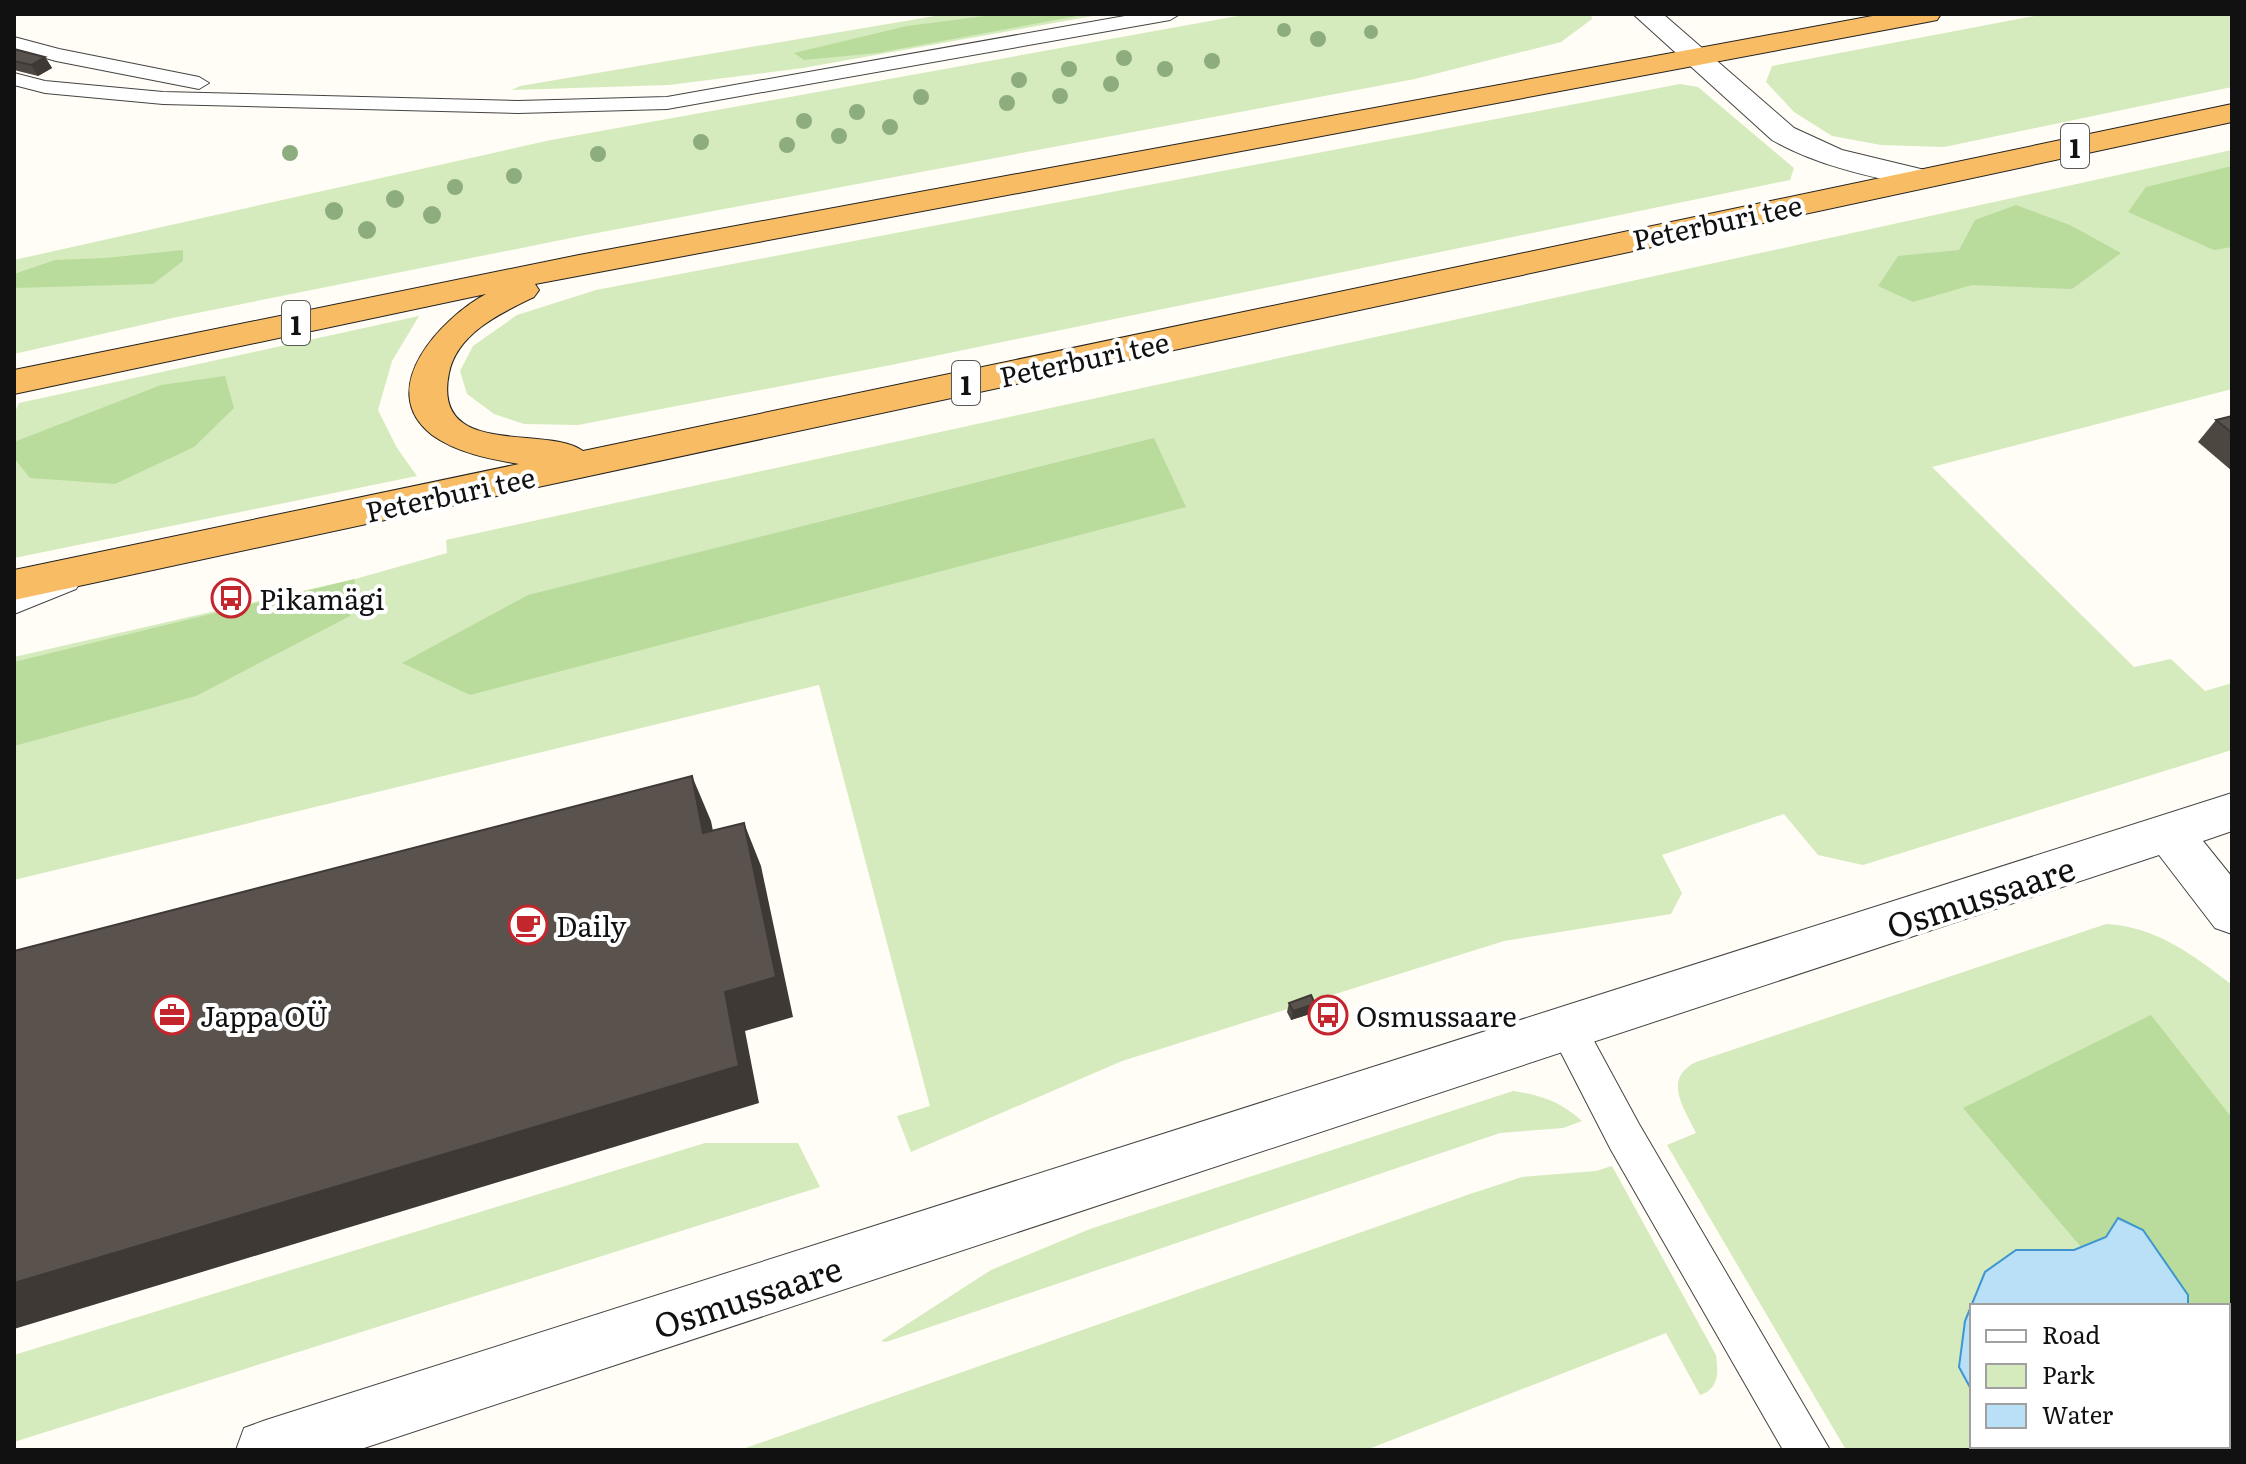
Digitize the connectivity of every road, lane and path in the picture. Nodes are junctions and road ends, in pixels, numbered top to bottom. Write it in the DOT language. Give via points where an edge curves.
graph roads {
  1 [pos="1170,14"];
  2 [pos="1647,14"];
  3 [pos="1927,14"];
  4 [pos="14,43"];
  5 [pos="1693,56"];
  6 [pos="14,79"];
  7 [pos="353,101"];
  8 [pos="2232,113"];
  9 [pos="1918,178"];
  10 [pos="579,265"];
  11 [pos="14,382"];
  12 [pos="601,461"];
  13 [pos="100,566"];
  14 [pos="14,585"];
  15 [pos="14,603"];
  16 [pos="2232,812"];
  17 [pos="2169,833"];
  18 [pos="2232,913"];
  19 [pos="1568,1029"];
  20 [pos="266,1450"];
  21 [pos="1808,1450"];
  1 -- 7 [label="lane" via="667,103 518,107"];
  2 -- 5 [label="street, Peterburi tee"];
  3 -- 5 [label="highway, 1"];
  4 -- 7 [label="lane" via="206,85"];
  5 -- 9 [label="street, Peterburi tee" via="1801,145"];
  5 -- 10 [label="highway, 1"];
  6 -- 7 [label="lane" via="45,87 163,98"];
  8 -- 9 [label="highway, Peterburi tee / 1"];
  9 -- 12 [label="highway, Peterburi tee / 1"];
  10 -- 11 [label="highway, 1"];
  10 -- 12 [label="highway" via="497,301 465,322 445,342 430,372 428,398 442,424 478,443"];
  12 -- 13 [label="highway, Peterburi tee / 1"];
  13 -- 14 [label="highway, Peterburi tee / 1"];
  13 -- 15 [label="lane"];
  16 -- 17 [label="street, Osmussaare"];
  17 -- 18 [label="street"];
  17 -- 19 [label="street, Osmussaare"];
  19 -- 20 [label="street, Osmussaare"];
  19 -- 21 [label="lane"];
}
